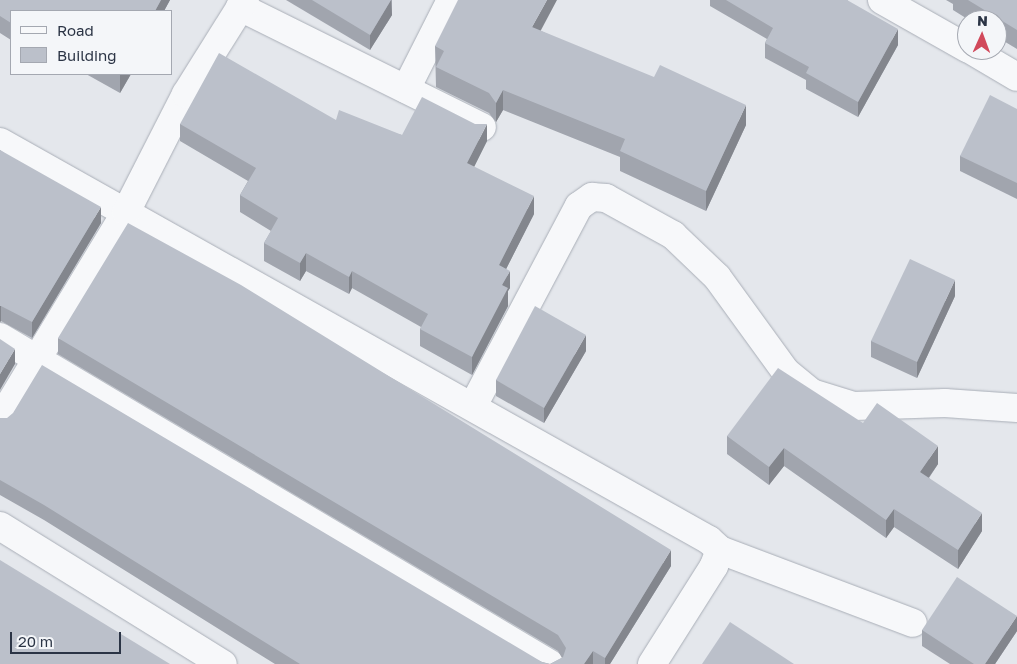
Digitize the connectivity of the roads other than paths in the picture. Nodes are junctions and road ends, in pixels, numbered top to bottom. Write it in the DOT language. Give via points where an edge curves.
graph roads {
  1 [pos="451,0"];
  2 [pos="882,0"];
  3 [pos="243,4"];
  4 [pos="957,42"];
  5 [pos="988,60"];
  6 [pos="1017,77"];
  7 [pos="406,89"];
  8 [pos="482,127"];
  9 [pos="0,142"];
  10 [pos="126,212"];
  11 [pos="0,337"];
  12 [pos="37,359"];
  13 [pos="474,404"];
  14 [pos="1017,408"];
  15 [pos="0,420"];
  16 [pos="0,526"];
  17 [pos="720,550"];
  18 [pos="913,623"];
  19 [pos="222,664"];
  20 [pos="550,664"];
  21 [pos="652,664"];
  1 -- 7 [label="street"];
  2 -- 4 [label="street"];
  3 -- 7 [label="street"];
  3 -- 10 [label="street" via="186,94"];
  5 -- 6 [label="street"];
  7 -- 8 [label="street"];
  9 -- 10 [label="street"];
  10 -- 12 [label="street"];
  10 -- 13 [label="street"];
  11 -- 12 [label="street"];
  12 -- 15 [label="street"];
  12 -- 20 [label="street"];
  13 -- 14 [label="street" via="579,206 592,197 606,198 673,235 717,276 786,372 812,392 854,406 945,403"];
  13 -- 17 [label="street" via="698,531"];
  16 -- 19 [label="street"];
  17 -- 18 [label="street"];
  17 -- 21 [label="street"];
}
